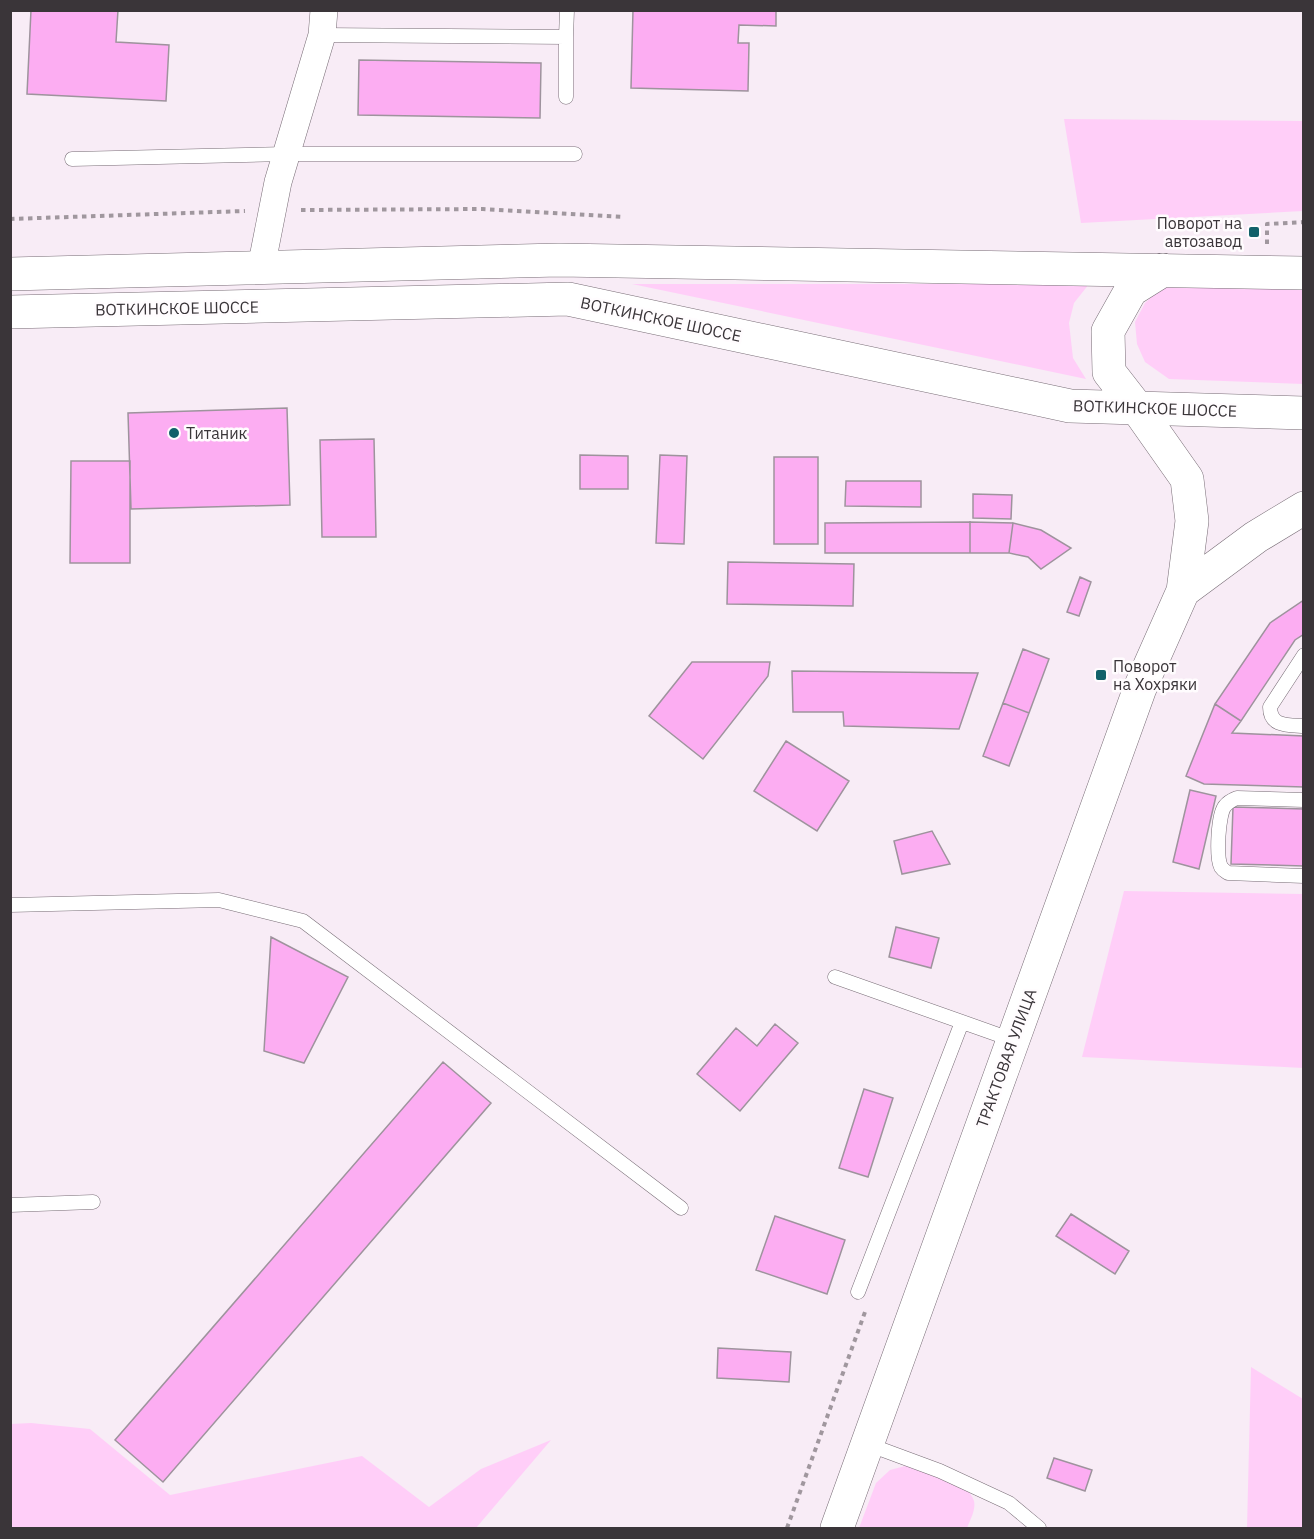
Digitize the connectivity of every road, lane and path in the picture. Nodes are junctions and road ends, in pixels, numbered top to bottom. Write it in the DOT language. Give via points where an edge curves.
graph roads {
  1 [pos="567,10"];
  2 [pos="323,23"];
  3 [pos="566,37"];
  4 [pos="566,97"];
  5 [pos="286,154"];
  6 [pos="575,154"];
  7 [pos="72,159"];
  8 [pos="272,210"];
  9 [pos="624,217"];
  10 [pos="10,219"];
  11 [pos="1304,222"];
  12 [pos="261,268"];
  13 [pos="1162,270"];
  14 [pos="1266,272"];
  15 [pos="1304,273"];
  16 [pos="10,274"];
  17 [pos="10,312"];
  18 [pos="1137,408"];
  19 [pos="1304,413"];
  20 [pos="1304,508"];
  21 [pos="1183,591"];
  22 [pos="1304,655"];
  23 [pos="1304,726"];
  24 [pos="1304,800"];
  25 [pos="1304,876"];
  26 [pos="10,905"];
  27 [pos="835,977"];
  28 [pos="962,1022"];
  29 [pos="1013,1040"];
  30 [pos="93,1202"];
  31 [pos="10,1205"];
  32 [pos="681,1208"];
  33 [pos="858,1292"];
  34 [pos="867,1444"];
  35 [pos="787,1528"];
  36 [pos="837,1528"];
  37 [pos="1039,1528"];
  1 -- 3 [label="lane"];
  2 -- 3 [label="lane"];
  2 -- 5 [label="street"];
  3 -- 4 [label="lane"];
  5 -- 6 [label="lane"];
  5 -- 7 [label="lane"];
  5 -- 8 [label="street"];
  8 -- 9 [label="path" via="483,209"];
  8 -- 10 [label="path"];
  8 -- 12 [label="street"];
  11 -- 14 [label="path" via="1267,224"];
  12 -- 13 [label="main road" via="559,260"];
  12 -- 16 [label="main road"];
  13 -- 14 [label="main road"];
  13 -- 18 [label="main road" via="1131,290 1108,331 1109,372"];
  14 -- 15 [label="main road"];
  17 -- 18 [label="main road, ВОТКИНСКОЕ ШОССЕ" via="568,299 1070,406"];
  18 -- 19 [label="main road, ВОТКИНСКОЕ ШОССЕ"];
  18 -- 21 [label="main road" via="1187,479 1192,521"];
  20 -- 21 [label="main road" via="1256,537"];
  21 -- 29 [label="main road, ТРАКТОВАЯ УЛИЦА" via="1140,688"];
  22 -- 23 [label="lane" via="1270,707 1275,722"];
  24 -- 25 [label="lane" via="1229,801 1220,818 1219,857 1220,866 1228,873"];
  26 -- 32 [label="lane" via="219,900 303,921"];
  27 -- 28 [label="lane"];
  28 -- 29 [label="lane"];
  28 -- 33 [label="lane"];
  29 -- 34 [label="main road, ТРАКТОВАЯ УЛИЦА"];
  30 -- 31 [label="lane"];
  33 -- 35 [label="path" via="870,1299"];
  34 -- 36 [label="main road, ТРАКТОВАЯ УЛИЦА"];
  34 -- 37 [label="lane" via="940,1471 1009,1503"];
}
